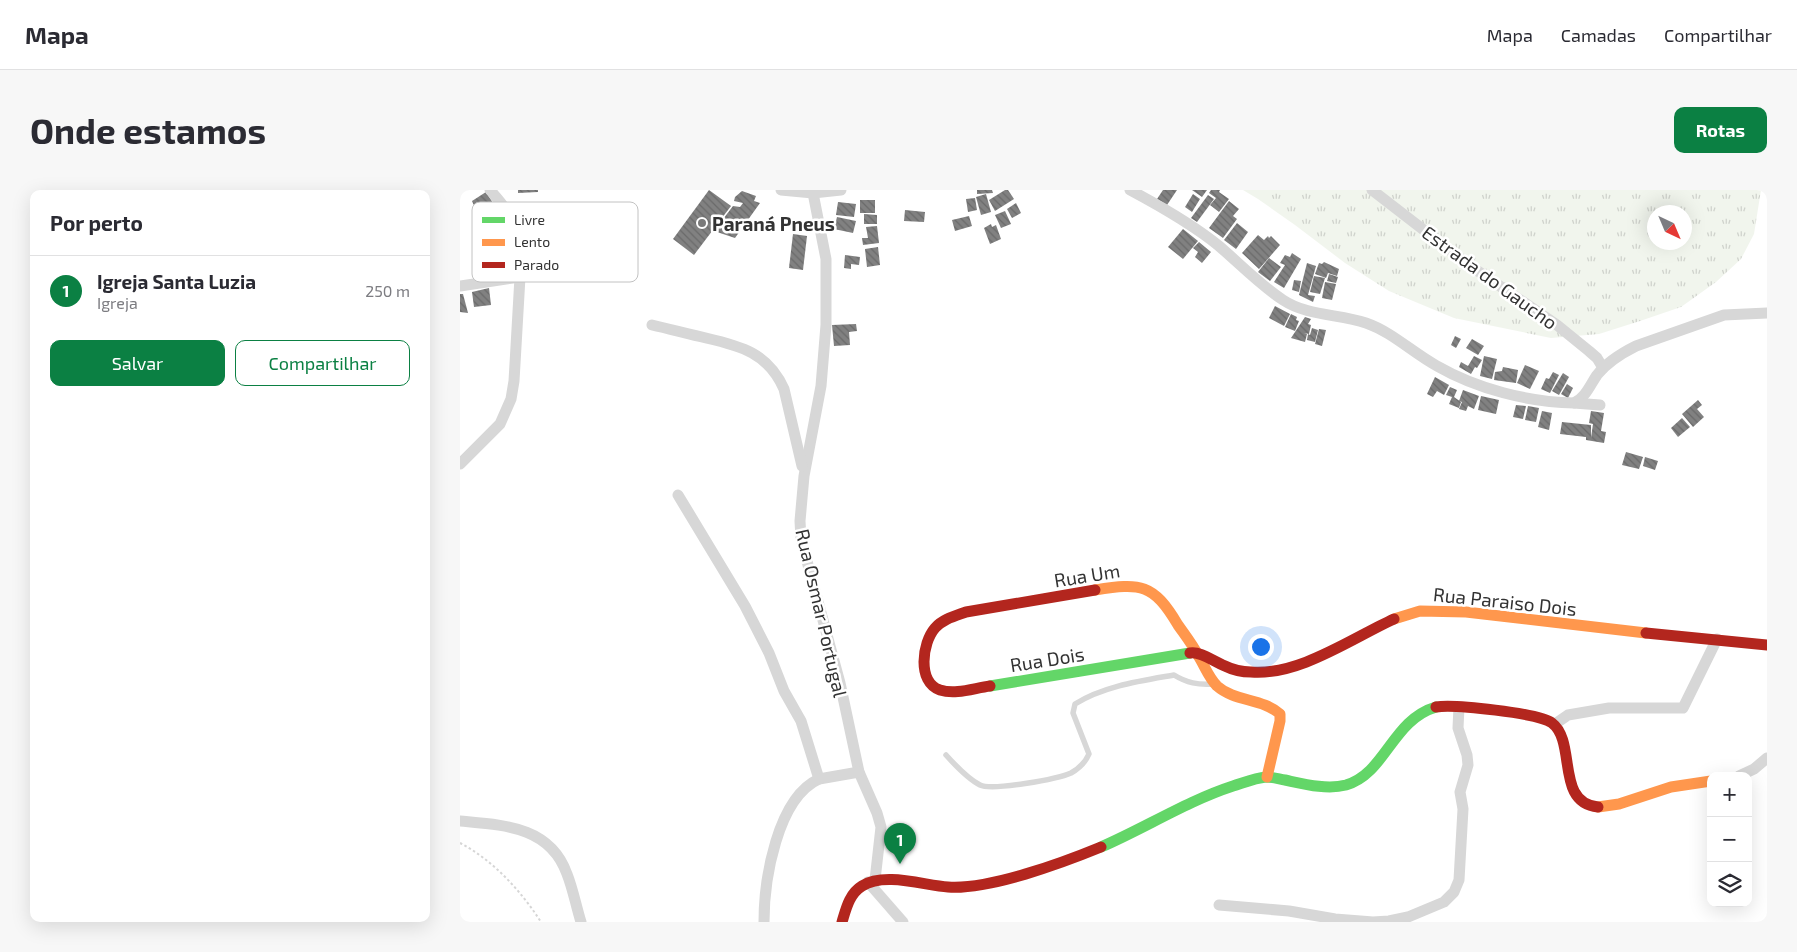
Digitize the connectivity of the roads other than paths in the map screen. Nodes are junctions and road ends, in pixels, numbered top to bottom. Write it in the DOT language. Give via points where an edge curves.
graph roads {
  1 [pos="490,190"];
  2 [pos="781,190"];
  3 [pos="841,190"];
  4 [pos="1130,190"];
  5 [pos="1372,190"];
  6 [pos="813,193"];
  7 [pos="500,202"];
  8 [pos="487,282"];
  9 [pos="520,282"];
  10 [pos="460,286"];
  11 [pos="1767,313"];
  12 [pos="652,325"];
  13 [pos="1603,368"];
  14 [pos="1574,403"];
  15 [pos="1600,405"];
  16 [pos="460,464"];
  17 [pos="804,476"];
  18 [pos="678,494"];
  19 [pos="1717,639"];
  20 [pos="1767,645"];
  21 [pos="1196,652"];
  22 [pos="924,659"];
  23 [pos="1215,683"];
  24 [pos="1459,707"];
  25 [pos="1555,724"];
  26 [pos="946,755"];
  27 [pos="1767,758"];
  28 [pos="859,772"];
  29 [pos="1748,772"];
  30 [pos="1267,777"];
  31 [pos="819,779"];
  32 [pos="1707,782"];
  33 [pos="460,821"];
  34 [pos="872,881"];
  35 [pos="1219,905"];
  36 [pos="581,922"];
  37 [pos="764,922"];
  38 [pos="842,922"];
  39 [pos="903,922"];
  1 -- 7 [label="street"];
  2 -- 6 [label="street"];
  3 -- 6 [label="street"];
  4 -- 14 [label="street" via="1196,230 1292,305 1365,323 1438,366 1490,389"];
  5 -- 13 [label="street, Estrada do Gaucho" via="1469,265 1557,325 1597,358"];
  6 -- 17 [label="street, Rua Osmar Portugal" via="826,258 826,325 821,386"];
  8 -- 10 [label="street"];
  9 -- 16 [label="street" via="511,399 500,424"];
  11 -- 13 [label="street" via="1724,315 1693,324 1636,346"];
  12 -- 17 [label="street" via="741,347 768,364 788,399"];
  13 -- 14 [label="street" via="1581,399"];
  14 -- 15 [label="street"];
  17 -- 28 [label="street, Rua Osmar Portugal" via="801,539 840,683"];
  18 -- 31 [label="street" via="745,606 769,653 784,691 801,721"];
  19 -- 20 [label="street, Rua Paraiso Dois"];
  19 -- 21 [label="street, Rua Paraiso Dois" via="1430,611 1412,612 1388,621 1334,650 1266,674 1236,670"];
  19 -- 25 [label="street" via="1683,708 1609,708 1568,715"];
  21 -- 22 [label="street, Rua Dois" via="952,692 932,685"];
  21 -- 22 [label="street, Rua Um" via="1162,599 1147,589 1130,585 957,615 931,632"];
  21 -- 23 [label="street, Rua Um"];
  23 -- 26 [label="lane" via="1199,685 1174,675 1113,687 1074,704 1074,713 1089,754 1084,764 1059,778 982,786"];
  23 -- 30 [label="street, Rua Um" via="1229,694 1273,708 1280,714"];
  24 -- 25 [label="street" via="1542,717"];
  24 -- 30 [label="street" via="1438,706 1422,712 1392,740 1372,768 1353,782 1327,786"];
  24 -- 35 [label="street" via="1458,728 1468,765 1460,792 1463,809 1459,880 1448,899 1408,916 1382,922"];
  25 -- 32 [label="street" via="1561,736 1572,786 1580,798 1595,808 1612,806 1668,787"];
  27 -- 29 [label="street"];
  28 -- 31 [label="street"];
  28 -- 34 [label="street, Rua Osmar Portugal" via="881,827"];
  30 -- 34 [label="street" via="1226,789 1106,844 1019,874 962,887"];
  31 -- 37 [label="street" via="806,786 796,799 780,830 767,872"];
  33 -- 36 [label="street" via="518,829 548,845 567,873"];
  34 -- 38 [label="street" via="852,895"];
  34 -- 39 [label="street"];
}
